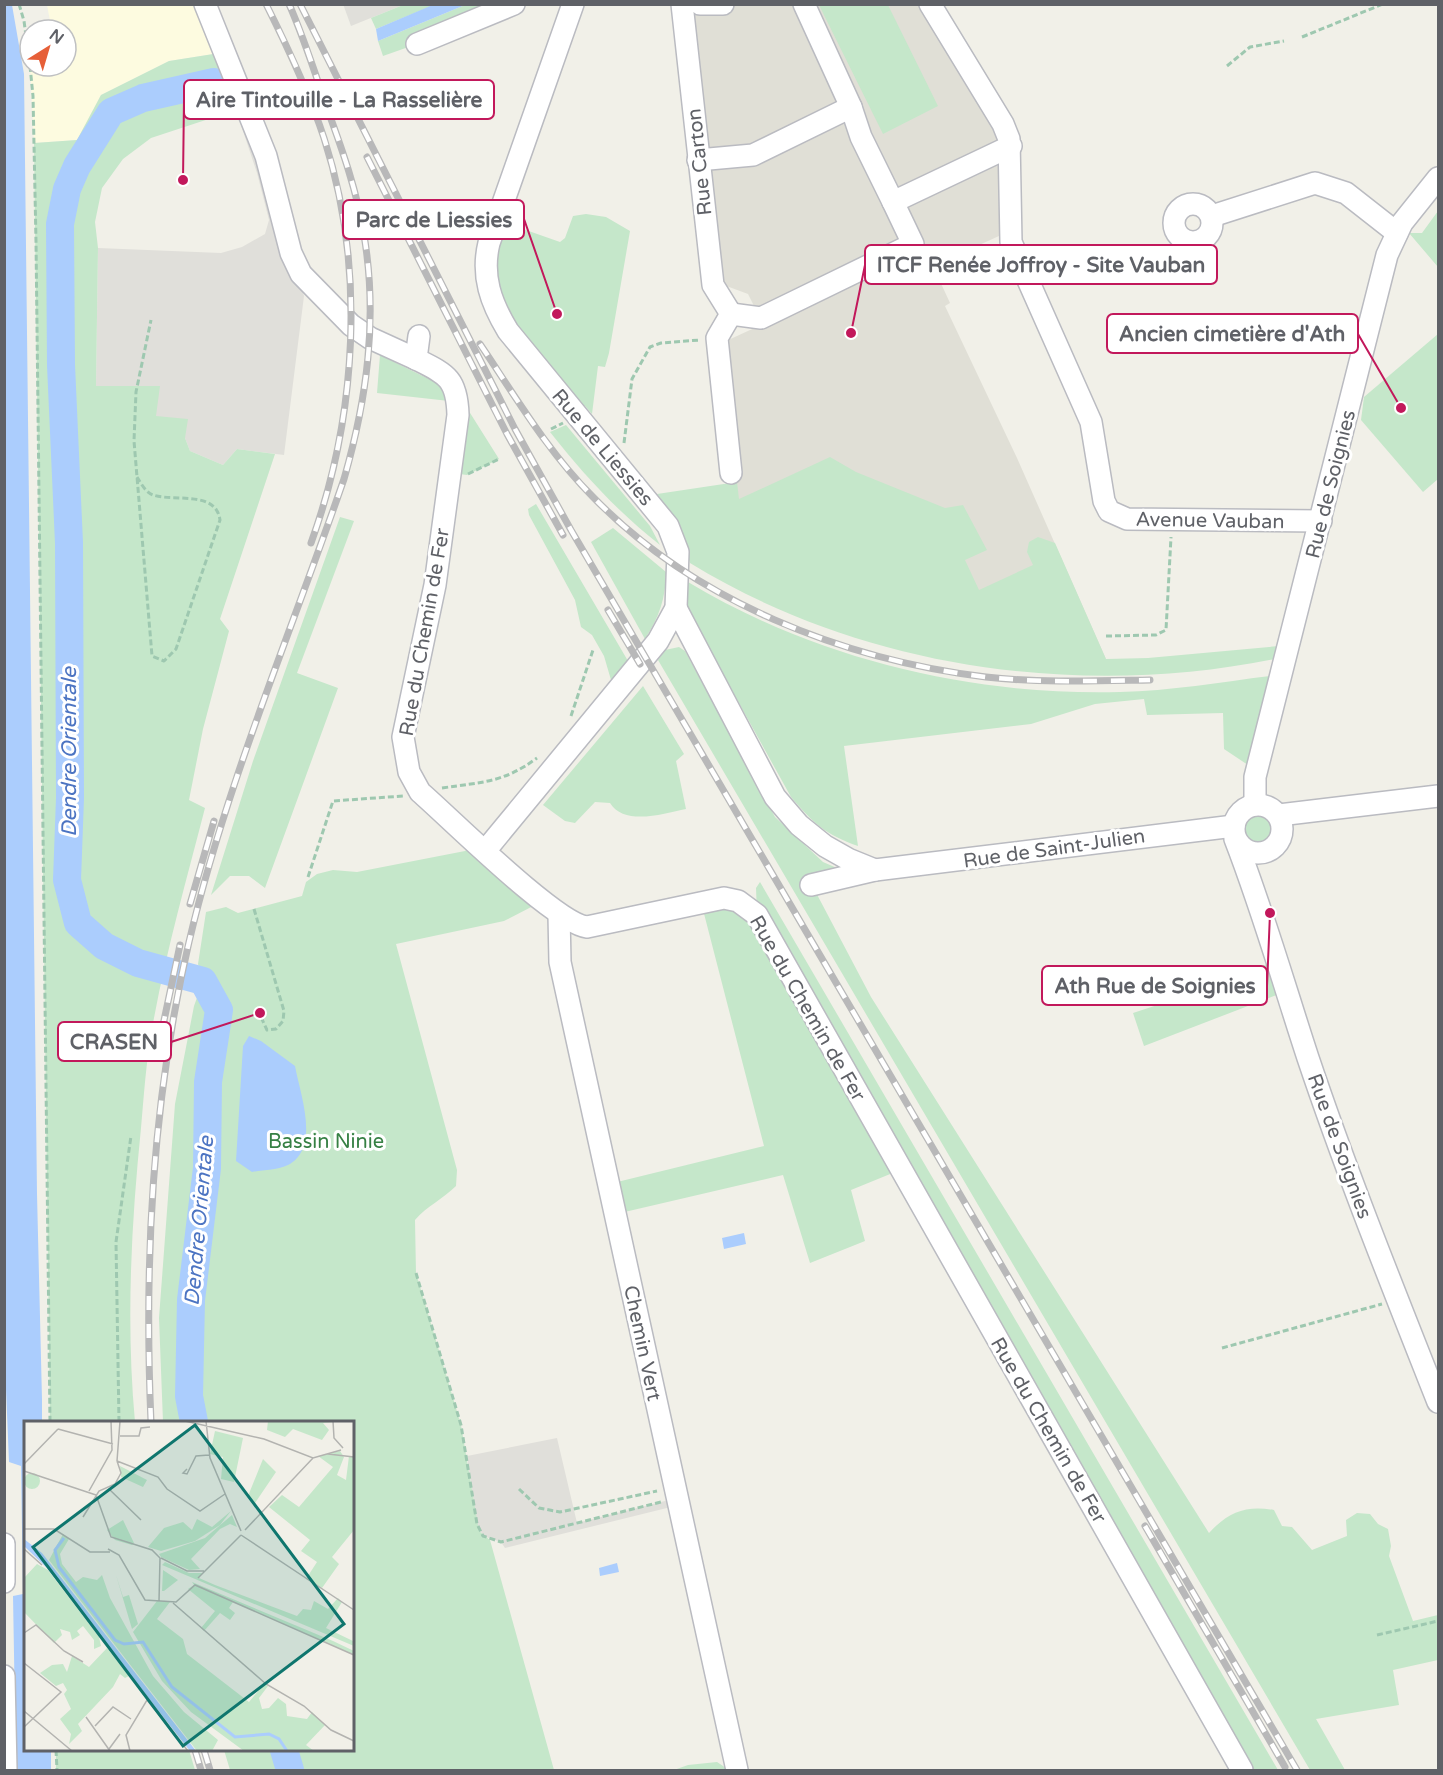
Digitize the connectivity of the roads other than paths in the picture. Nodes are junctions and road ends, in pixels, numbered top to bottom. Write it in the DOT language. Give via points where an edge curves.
graph roads {
  1 [pos="205,4"];
  2 [pos="514,4"];
  3 [pos="573,4"];
  4 [pos="682,4"];
  5 [pos="700,4"];
  6 [pos="723,4"];
  7 [pos="804,4"];
  8 [pos="930,4"];
  9 [pos="417,44"];
  10 [pos="851,107"];
  11 [pos="1011,146"];
  12 [pos="698,160"];
  13 [pos="1438,178"];
  14 [pos="893,202"];
  15 [pos="1212,216"];
  16 [pos="1397,232"];
  17 [pos="731,314"];
  18 [pos="419,336"];
  19 [pos="416,359"];
  20 [pos="731,473"];
  21 [pos="1321,521"];
  22 [pos="676,608"];
  23 [pos="1438,796"];
  24 [pos="1255,805"];
  25 [pos="1279,815"];
  26 [pos="1234,832"];
  27 [pos="485,851"];
  28 [pos="1259,853"];
  29 [pos="875,870"];
  30 [pos="811,885"];
  31 [pos="1254,887"];
  32 [pos="559,915"];
  33 [pos="1438,1402"];
  34 [pos="4,1544"];
  35 [pos="4,1582"];
  36 [pos="4,1676"];
  37 [pos="6,1770"];
  38 [pos="737,1770"];
  39 [pos="1242,1770"];
  1 -- 19 [label="street, Rue du Chemin de Fer" via="266,156 291,253 301,274 351,325"];
  2 -- 9 [label="street"];
  3 -- 22 [label="street, Rue de Liessies" via="489,243 486,278 493,304 508,331 668,526 678,552"];
  4 -- 12 [label="street, Rue Carton"];
  5 -- 6 [label="street"];
  7 -- 10 [label="street"];
  8 -- 11 [label="street, Avenue Vauban" via="1003,124"];
  10 -- 12 [label="street" via="753,155"];
  10 -- 14 [label="street"];
  11 -- 14 [label="street"];
  11 -- 21 [label="street, Avenue Vauban" via="1011,242 1091,422 1108,510 1126,519"];
  12 -- 17 [label="street, Rue Carton" via="713,285"];
  13 -- 16 [label="street, Rue de Soignies"];
  14 -- 17 [label="street" via="913,244 761,318"];
  15 -- 16 [label="street" via="1315,183 1346,193"];
  16 -- 21 [label="street, Rue de Soignies" via="1374,298"];
  17 -- 20 [label="street" via="717,338"];
  18 -- 19 [label="street"];
  19 -- 27 [label="street, Rue du Chemin de Fer" via="443,373 455,389 458,415 435,585 403,736 409,772 420,792"];
  21 -- 24 [label="street, Rue de Soignies" via="1255,777"];
  22 -- 27 [label="street, Rue de Liessies" via="658,641"];
  22 -- 29 [label="street, Rue de Saint-Julien" via="775,798 825,846"];
  23 -- 25 [label="street"];
  24 -- 25 [label="street" via="1268,807"];
  24 -- 26 [label="street" via="1241,812"];
  25 -- 28 [label="street" via="1281,839 1276,846"];
  26 -- 28 [label="street" via="1248,852"];
  26 -- 29 [label="street, Rue de Saint-Julien"];
  26 -- 31 [label="street, Rue de Soignies"];
  27 -- 32 [label="street, Rue du Chemin de Fer"];
  28 -- 31 [label="street, Rue de Soignies"];
  29 -- 30 [label="street, Rue de Saint-Julien"];
  31 -- 33 [label="street, Rue de Soignies" via="1309,1059"];
  32 -- 38 [label="street, Chemin Vert" via="560,962"];
  32 -- 39 [label="street, Rue du Chemin de Fer" via="577,926 587,927 724,898 738,901 757,915"];
  34 -- 35 [label="street"];
  36 -- 37 [label="street"];
}
